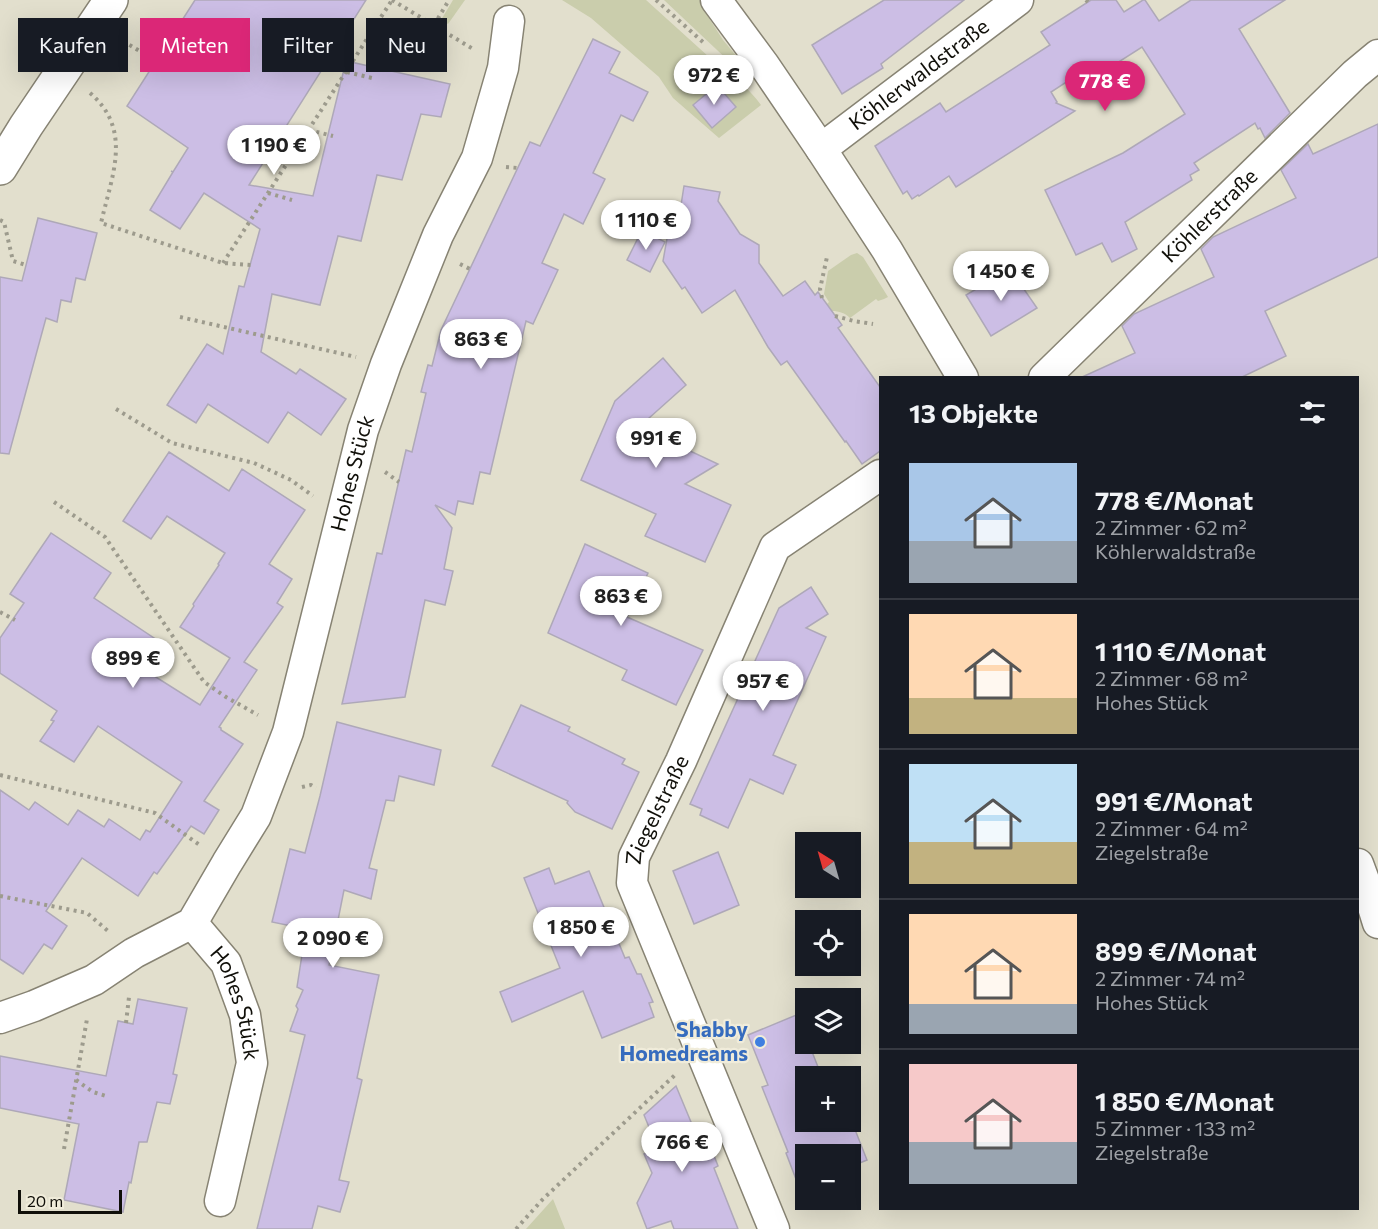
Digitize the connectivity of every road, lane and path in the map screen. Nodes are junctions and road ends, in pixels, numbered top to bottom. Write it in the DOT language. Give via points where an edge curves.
graph roads {
  1 [pos="111,0"];
  2 [pos="392,0"];
  3 [pos="449,0"];
  4 [pos="716,0"];
  5 [pos="1018,0"];
  6 [pos="99,18"];
  7 [pos="422,18"];
  8 [pos="438,18"];
  9 [pos="509,21"];
  10 [pos="447,33"];
  11 [pos="1378,56"];
  12 [pos="354,59"];
  13 [pos="503,68"];
  14 [pos="63,72"];
  15 [pos="65,72"];
  16 [pos="346,72"];
  17 [pos="372,78"];
  18 [pos="309,129"];
  19 [pos="333,136"];
  20 [pos="821,149"];
  21 [pos="0,168"];
  22 [pos="268,192"];
  23 [pos="292,200"];
  24 [pos="0,220"];
  25 [pos="826,257"];
  26 [pos="222,263"];
  27 [pos="26,265"];
  28 [pos="251,265"];
  29 [pos="822,298"];
  30 [pos="835,316"];
  31 [pos="180,317"];
  32 [pos="873,324"];
  33 [pos="386,364"];
  34 [pos="962,376"];
  35 [pos="1046,376"];
  36 [pos="117,409"];
  37 [pos="879,476"];
  38 [pos="54,502"];
  39 [pos="341,516"];
  40 [pos="0,612"];
  41 [pos="15,620"];
  42 [pos="288,732"];
  43 [pos="0,775"];
  44 [pos="227,863"];
  45 [pos="1359,867"];
  46 [pos="0,896"];
  47 [pos="192,923"];
  48 [pos="1378,923"];
  49 [pos="134,953"];
  50 [pos="94,980"];
  51 [pos="0,1017"];
  52 [pos="701,1051"];
  53 [pos="76,1080"];
  54 [pos="106,1096"];
  55 [pos="64,1149"];
  56 [pos="220,1201"];
  57 [pos="516,1229"];
  58 [pos="774,1229"];
  1 -- 6 [label="street"];
  2 -- 7 [label="path"];
  2 -- 12 [label="path"];
  3 -- 8 [label="path"];
  4 -- 20 [label="street"];
  5 -- 20 [label="street, Köhlerwaldstraße"];
  9 -- 13 [label="street, Hohes Stück"];
  10 -- 13 [label="path"];
  11 -- 35 [label="street, Köhlerstraße" via="1355,74"];
  13 -- 33 [label="street, Hohes Stück" via="477,158 438,235"];
  14 -- 21 [label="street"];
  15 -- 26 [label="path" via="109,114 115,129 116,154 101,223"];
  16 -- 17 [label="path"];
  16 -- 18 [label="path"];
  18 -- 19 [label="path"];
  18 -- 22 [label="path"];
  20 -- 34 [label="street"];
  22 -- 23 [label="path"];
  22 -- 26 [label="path"];
  24 -- 27 [label="path" via="4,222 14,261"];
  25 -- 29 [label="path"];
  26 -- 28 [label="path"];
  30 -- 32 [label="path"];
  31 -- 33 [label="path"];
  33 -- 39 [label="street, Hohes Stück" via="363,430"];
  36 -- 39 [label="path" via="172,443 254,463 291,480"];
  37 -- 52 [label="street, Ziegelstraße" via="775,547 681,761 634,857 632,883"];
  38 -- 42 [label="path" via="105,537 204,682"];
  39 -- 42 [label="street, Hohes Stück"];
  40 -- 41 [label="path"];
  42 -- 44 [label="street, Hohes Stück" via="256,816"];
  43 -- 44 [label="path" via="155,813"];
  44 -- 47 [label="street, Hohes Stück"];
  45 -- 48 [label="street"];
  46 -- 49 [label="path" via="87,914"];
  47 -- 49 [label="street, Hohes Stück"];
  47 -- 56 [label="street, Hohes Stück" via="226,963 245,1015 252,1063"];
  49 -- 50 [label="street, Hohes Stück"];
  50 -- 51 [label="street, Hohes Stück"];
  50 -- 53 [label="path"];
  52 -- 57 [label="path"];
  52 -- 58 [label="street, Ziegelstraße"];
  53 -- 54 [label="path"];
  53 -- 55 [label="path"];
}
